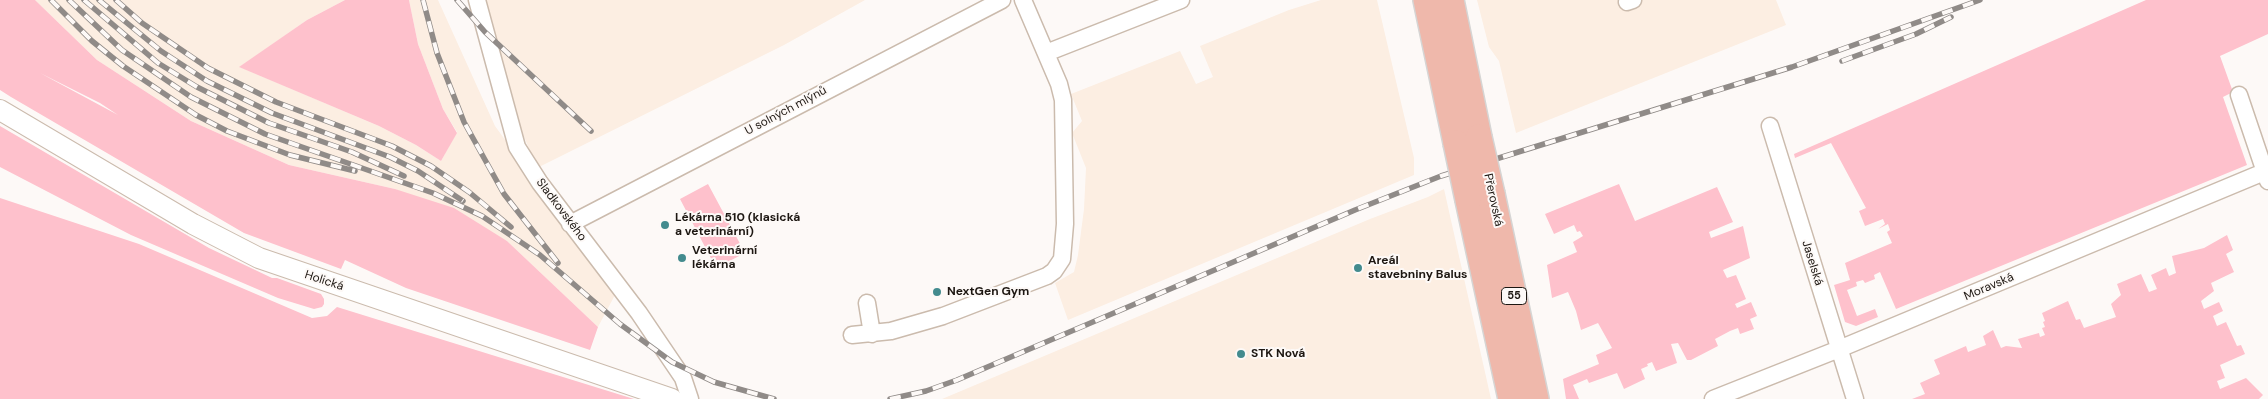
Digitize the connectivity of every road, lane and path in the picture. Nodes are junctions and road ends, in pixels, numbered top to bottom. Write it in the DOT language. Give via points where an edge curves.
graph roads {
  1 [pos="477,0"];
  2 [pos="1002,0"];
  3 [pos="1023,0"];
  4 [pos="1180,0"];
  5 [pos="1426,0"];
  6 [pos="1451,0"];
  7 [pos="1046,54"];
  8 [pos="2239,96"];
  9 [pos="0,110"];
  10 [pos="1770,126"];
  11 [pos="1468,140"];
  12 [pos="2266,177"];
  13 [pos="1480,197"];
  14 [pos="570,224"];
  15 [pos="867,302"];
  16 [pos="872,334"];
  17 [pos="852,335"];
  18 [pos="1839,350"];
  19 [pos="672,399"];
  20 [pos="690,399"];
  21 [pos="1511,399"];
  22 [pos="1536,399"];
  23 [pos="1713,399"];
  24 [pos="1855,399"];
  1 -- 14 [label="street, Sladkovského" via="517,147"];
  2 -- 14 [label="street, U solných mlýnů"];
  3 -- 7 [label="street"];
  4 -- 7 [label="street"];
  5 -- 11 [label="main road, Přerovská / 55"];
  6 -- 11 [label="main road, Přerovská / 55"];
  7 -- 16 [label="street" via="1064,107 1065,246 1062,260 1054,271 1037,280 922,323"];
  8 -- 12 [label="street"];
  9 -- 19 [label="street, Holická" via="193,224 259,258"];
  10 -- 18 [label="street, Jaselská"];
  11 -- 13 [label="main road, Přerovská / 55, bridge"];
  12 -- 18 [label="street, Moravská"];
  13 -- 21 [label="main road, Přerovská / 55"];
  13 -- 22 [label="main road, Přerovská / 55"];
  14 -- 20 [label="street, Sladkovského" via="633,305 683,378"];
  15 -- 16 [label="street"];
  16 -- 17 [label="street"];
  18 -- 23 [label="street, Moravská"];
  18 -- 24 [label="street, Jaselská"];
}
